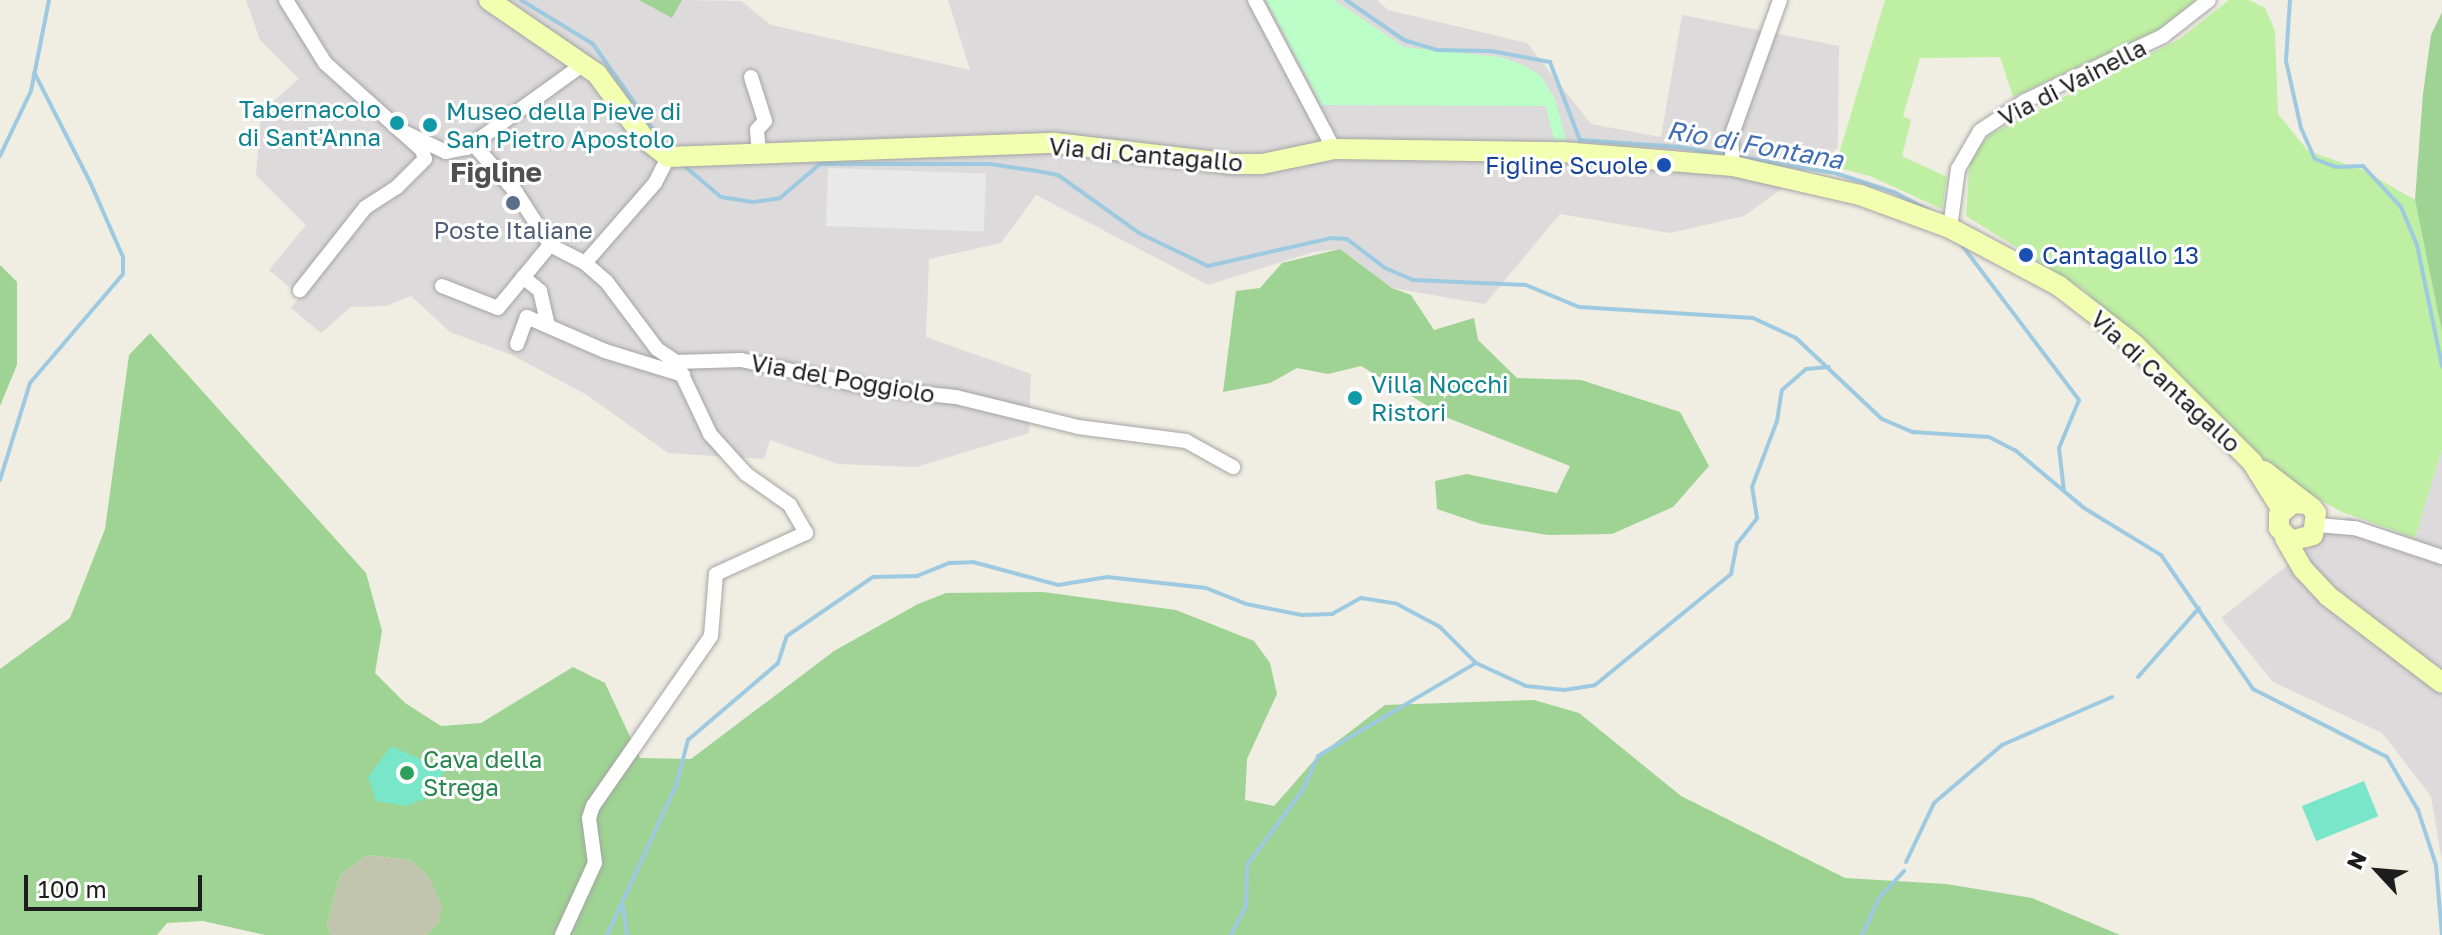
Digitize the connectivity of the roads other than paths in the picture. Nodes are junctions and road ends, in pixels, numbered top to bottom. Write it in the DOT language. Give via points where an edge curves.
graph roads {
  1 [pos="286,0"];
  2 [pos="489,0"];
  3 [pos="1255,0"];
  4 [pos="1780,0"];
  5 [pos="2209,0"];
  6 [pos="585,63"];
  7 [pos="751,77"];
  8 [pos="398,134"];
  9 [pos="474,145"];
  10 [pos="1334,149"];
  11 [pos="759,152"];
  12 [pos="675,156"];
  13 [pos="1732,159"];
  14 [pos="1944,226"];
  15 [pos="550,245"];
  16 [pos="585,263"];
  17 [pos="523,277"];
  18 [pos="442,286"];
  19 [pos="300,290"];
  20 [pos="513,292"];
  21 [pos="527,317"];
  22 [pos="548,326"];
  23 [pos="517,344"];
  24 [pos="680,368"];
  25 [pos="2254,464"];
  26 [pos="1233,467"];
  27 [pos="2307,504"];
  28 [pos="2282,510"];
  29 [pos="2314,532"];
  30 [pos="2285,538"];
  31 [pos="2442,557"];
  32 [pos="2301,564"];
  33 [pos="2442,683"];
  34 [pos="562,935"];
  1 -- 8 [label="street" via="325,63"];
  2 -- 6 [label="street"];
  3 -- 10 [label="street"];
  4 -- 13 [label="street" via="1749,80"];
  5 -- 14 [label="street, Via di Vainella" via="2163,36 2025,101 1980,131 1958,169"];
  6 -- 9 [label="street"];
  6 -- 12 [label="street" via="644,138"];
  7 -- 11 [label="street" via="765,121 757,130"];
  8 -- 9 [label="street" via="403,130 446,152"];
  8 -- 19 [label="street" via="422,150 425,159 365,208"];
  9 -- 15 [label="street" via="516,192"];
  10 -- 11 [label="street, Via di Cantagallo" via="1262,164 1055,143"];
  10 -- 13 [label="street, Via di Cantagallo"];
  11 -- 12 [label="street, Via di Cantagallo"];
  12 -- 16 [label="street"];
  13 -- 14 [label="street, Via di Cantagallo" via="1860,195"];
  14 -- 25 [label="street, Via di Cantagallo" via="2059,286 2135,345"];
  15 -- 16 [label="street"];
  15 -- 17 [label="street"];
  16 -- 24 [label="street" via="606,281 657,349"];
  17 -- 20 [label="street"];
  17 -- 22 [label="street" via="540,291"];
  18 -- 20 [label="street" via="498,308"];
  20 -- 21 [label="street"];
  21 -- 22 [label="street"];
  21 -- 23 [label="street"];
  22 -- 24 [label="street"];
  24 -- 26 [label="street, Via del Poggiolo" via="741,360 1078,427 1186,441"];
  24 -- 34 [label="street" via="710,434 746,474 790,505 806,533 716,574 711,636 593,806 589,818 595,863"];
  25 -- 27 [label="street"];
  25 -- 28 [label="street"];
  27 -- 28 [label="street" via="2293,503"];
  27 -- 29 [label="street"];
  28 -- 30 [label="street" via="2278,522"];
  29 -- 30 [label="street"];
  29 -- 31 [label="street" via="2355,528"];
  29 -- 32 [label="street"];
  30 -- 32 [label="street"];
  32 -- 33 [label="street" via="2328,596"];
}
